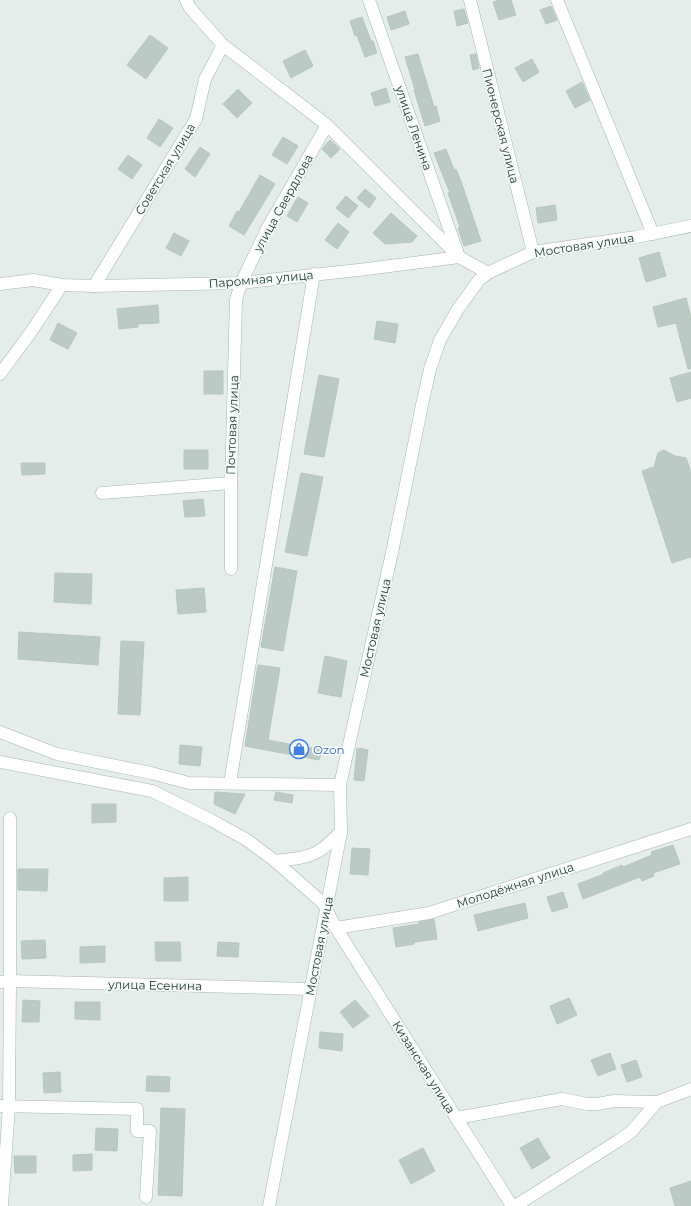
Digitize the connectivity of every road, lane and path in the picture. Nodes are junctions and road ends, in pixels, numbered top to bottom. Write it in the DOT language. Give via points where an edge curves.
graph roads {
  1 [pos="186,0"];
  2 [pos="369,0"];
  3 [pos="470,0"];
  4 [pos="557,0"];
  5 [pos="223,45"];
  6 [pos="327,125"];
  7 [pos="691,226"];
  8 [pos="653,234"];
  9 [pos="533,252"];
  10 [pos="459,257"];
  11 [pos="488,273"];
  12 [pos="314,274"];
  13 [pos="241,283"];
  14 [pos="0,284"];
  15 [pos="62,285"];
  16 [pos="94,286"];
  17 [pos="0,374"];
  18 [pos="231,483"];
  19 [pos="102,493"];
  20 [pos="231,569"];
  21 [pos="0,732"];
  22 [pos="0,762"];
  23 [pos="230,783"];
  24 [pos="340,785"];
  25 [pos="10,818"];
  26 [pos="691,829"];
  27 [pos="341,832"];
  28 [pos="275,861"];
  29 [pos="326,909"];
  30 [pos="336,928"];
  31 [pos="5,981"];
  32 [pos="310,989"];
  33 [pos="691,1089"];
  34 [pos="657,1102"];
  35 [pos="4,1106"];
  36 [pos="456,1118"];
  37 [pos="146,1197"];
  38 [pos="2,1206"];
  39 [pos="269,1206"];
  40 [pos="512,1206"];
  41 [pos="515,1206"];
  1 -- 5 [label="street"];
  2 -- 10 [label="street, улица Ленина"];
  3 -- 9 [label="street, Пионерская улица"];
  4 -- 8 [label="street"];
  5 -- 6 [label="street"];
  5 -- 16 [label="street, Советская улица" via="207,73 196,119"];
  6 -- 10 [label="street"];
  6 -- 13 [label="street, улица Свердлова" via="268,227"];
  7 -- 8 [label="street, Мостовая улица"];
  8 -- 9 [label="street, Мостовая улица"];
  9 -- 11 [label="street, Мостовая улица"];
  10 -- 11 [label="street"];
  10 -- 12 [label="street, Паромная улица"];
  11 -- 24 [label="street, Мостовая улица" via="479,280 458,308 440,340 430,370 394,548"];
  12 -- 13 [label="street, Паромная улица"];
  12 -- 23 [label="street"];
  13 -- 16 [label="street, Паромная улица"];
  13 -- 18 [label="street, Почтовая улица" via="236,300"];
  14 -- 15 [label="street, Паромная улица" via="33,280"];
  15 -- 16 [label="street, Паромная улица"];
  15 -- 17 [label="street"];
  18 -- 19 [label="street"];
  18 -- 20 [label="street, Почтовая улица"];
  21 -- 23 [label="street" via="57,754 189,783"];
  22 -- 28 [label="street, Кизанская улица" via="152,791 241,836"];
  23 -- 24 [label="street"];
  24 -- 27 [label="street, Мостовая улица"];
  25 -- 31 [label="street"];
  26 -- 30 [label="street, Молодёжная улица" via="429,913"];
  27 -- 28 [label="street" via="311,855"];
  27 -- 29 [label="street, Мостовая улица"];
  28 -- 29 [label="street, Кизанская улица" via="323,903"];
  29 -- 30 [label="street, Кизанская улица"];
  29 -- 32 [label="street, Мостовая улица"];
  30 -- 36 [label="street, Кизанская улица"];
  31 -- 32 [label="street, улица Есенина"];
  31 -- 35 [label="street"];
  32 -- 39 [label="street, Мостовая улица"];
  33 -- 34 [label="street"];
  34 -- 36 [label="street" via="614,1101 587,1104 562,1099"];
  34 -- 41 [label="street" via="631,1132"];
  35 -- 37 [label="street" via="137,1109 137,1131 150,1131"];
  35 -- 38 [label="street"];
  36 -- 40 [label="street, Кизанская улица"];
}
